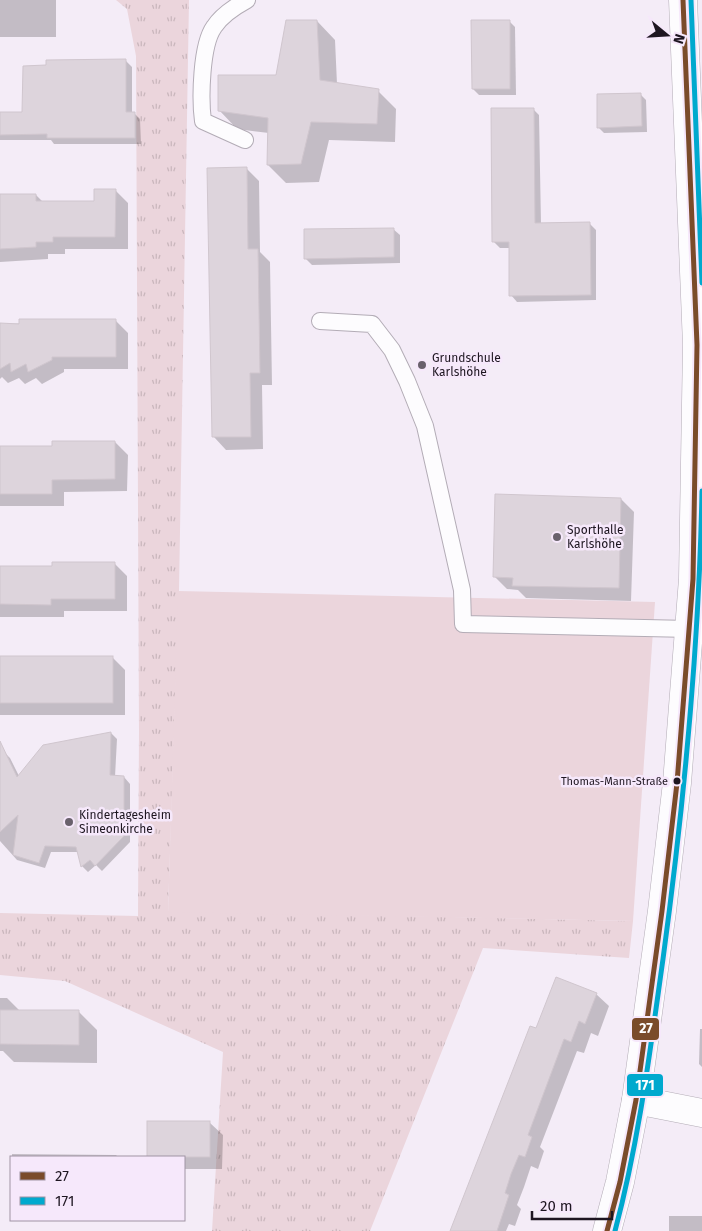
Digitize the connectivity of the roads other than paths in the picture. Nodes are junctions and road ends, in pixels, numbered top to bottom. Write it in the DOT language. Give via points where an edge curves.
graph roads {
  1 [pos="247,0"];
  2 [pos="683,0"];
  3 [pos="245,140"];
  4 [pos="320,322"];
  5 [pos="690,629"];
  6 [pos="636,1100"];
  7 [pos="702,1114"];
  8 [pos="607,1231"];
  1 -- 3 [label="lane" via="214,27 206,46 201,108 203,122"];
  2 -- 5 [label="street" via="697,344 694,579"];
  4 -- 5 [label="lane" via="372,324 392,350 407,380 425,426 441,493 462,590 464,624"];
  5 -- 6 [label="street" via="670,848"];
  6 -- 7 [label="street"];
  6 -- 8 [label="street"];
}
